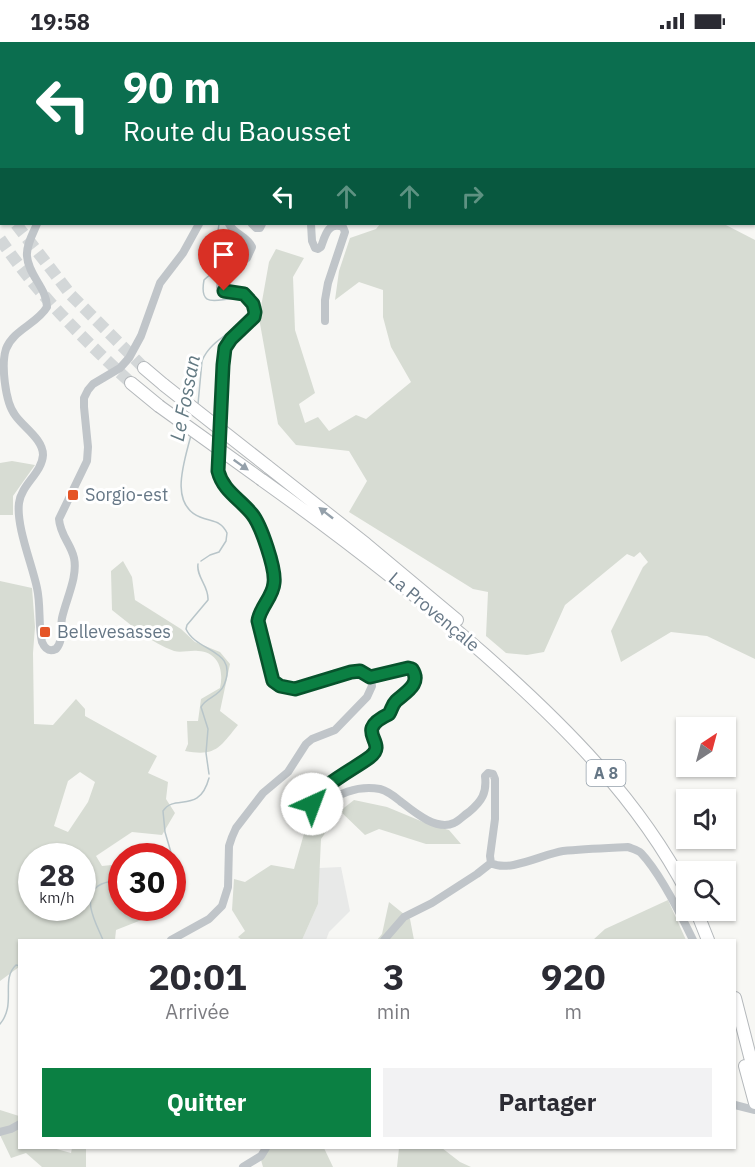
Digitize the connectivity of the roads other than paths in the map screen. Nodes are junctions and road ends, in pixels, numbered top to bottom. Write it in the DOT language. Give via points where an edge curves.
graph roads {
  1 [pos="37,225"];
  2 [pos="198,225"];
  3 [pos="230,225"];
  4 [pos="311,225"];
  5 [pos="337,225"];
  6 [pos="345,225"];
  7 [pos="325,321"];
  8 [pos="144,368"];
  9 [pos="131,383"];
  10 [pos="418,592"];
  11 [pos="505,668"];
  12 [pos="370,677"];
  13 [pos="679,861"];
  14 [pos="491,863"];
  15 [pos="676,873"];
  16 [pos="700,921"];
  17 [pos="709,921"];
  18 [pos="173,939"];
  19 [pos="385,939"];
  20 [pos="692,939"];
  21 [pos="708,939"];
  22 [pos="717,939"];
  23 [pos="736,1002"];
  24 [pos="736,1032"];
  25 [pos="755,1076"];
  26 [pos="754,1099"];
  27 [pos="736,1105"];
  28 [pos="755,1110"];
  29 [pos="18,1125"];
  30 [pos="0,1132"];
  31 [pos="265,1149"];
  32 [pos="243,1167"];
  1 -- 2 [label="street" via="27,257 46,307 8,344 4,357 10,408 42,450 41,463 20,495 19,513 37,588 42,642 51,650 60,644 62,620 75,574 75,560 59,519 87,461 84,398 93,384 129,358 160,283"];
  3 -- 12 [label="street" via="252,247 247,258 221,278 220,288 244,294 255,312 225,348 218,471 223,485 258,523 272,566 275,582 258,621 270,674 280,686 295,689 351,672 360,671"];
  4 -- 5 [label="street" via="312,241 318,249 326,232"];
  6 -- 7 [label="street" via="328,283"];
  10 -- 8 [label="highway, La Provençale / A 8, one-way, bridge"];
  9 -- 10 [label="highway, La Provençale / A 8, one-way, bridge"];
  10 -- 11 [label="highway, La Provençale / A 8"];
  11 -- 13 [label="highway, La Provençale / A 8" via="572,725 621,778 656,823"];
  11 -- 15 [label="highway, La Provençale / A 8" via="623,793 650,828"];
  12 -- 14 [label="street" via="408,668 416,678 410,690 394,702 389,714 372,724 370,730 376,745 372,755 326,787 312,804 320,807 355,789 382,790 433,822 449,824 481,801 488,772 495,779"];
  12 -- 18 [label="street" via="372,686 367,697 335,730 306,744 288,772 263,793 236,828 229,846 228,887 222,906 209,920"];
  14 -- 19 [label="street" via="405,917"];
  14 -- 20 [label="street" via="510,866 562,851 628,847 636,850 673,901"];
  16 -- 21 [label="highway"];
  17 -- 22 [label="highway"];
  23 -- 25 [label="highway"];
  24 -- 26 [label="highway"];
  27 -- 28 [label="street"];
  29 -- 30 [label="street"];
  31 -- 32 [label="street"];
}
